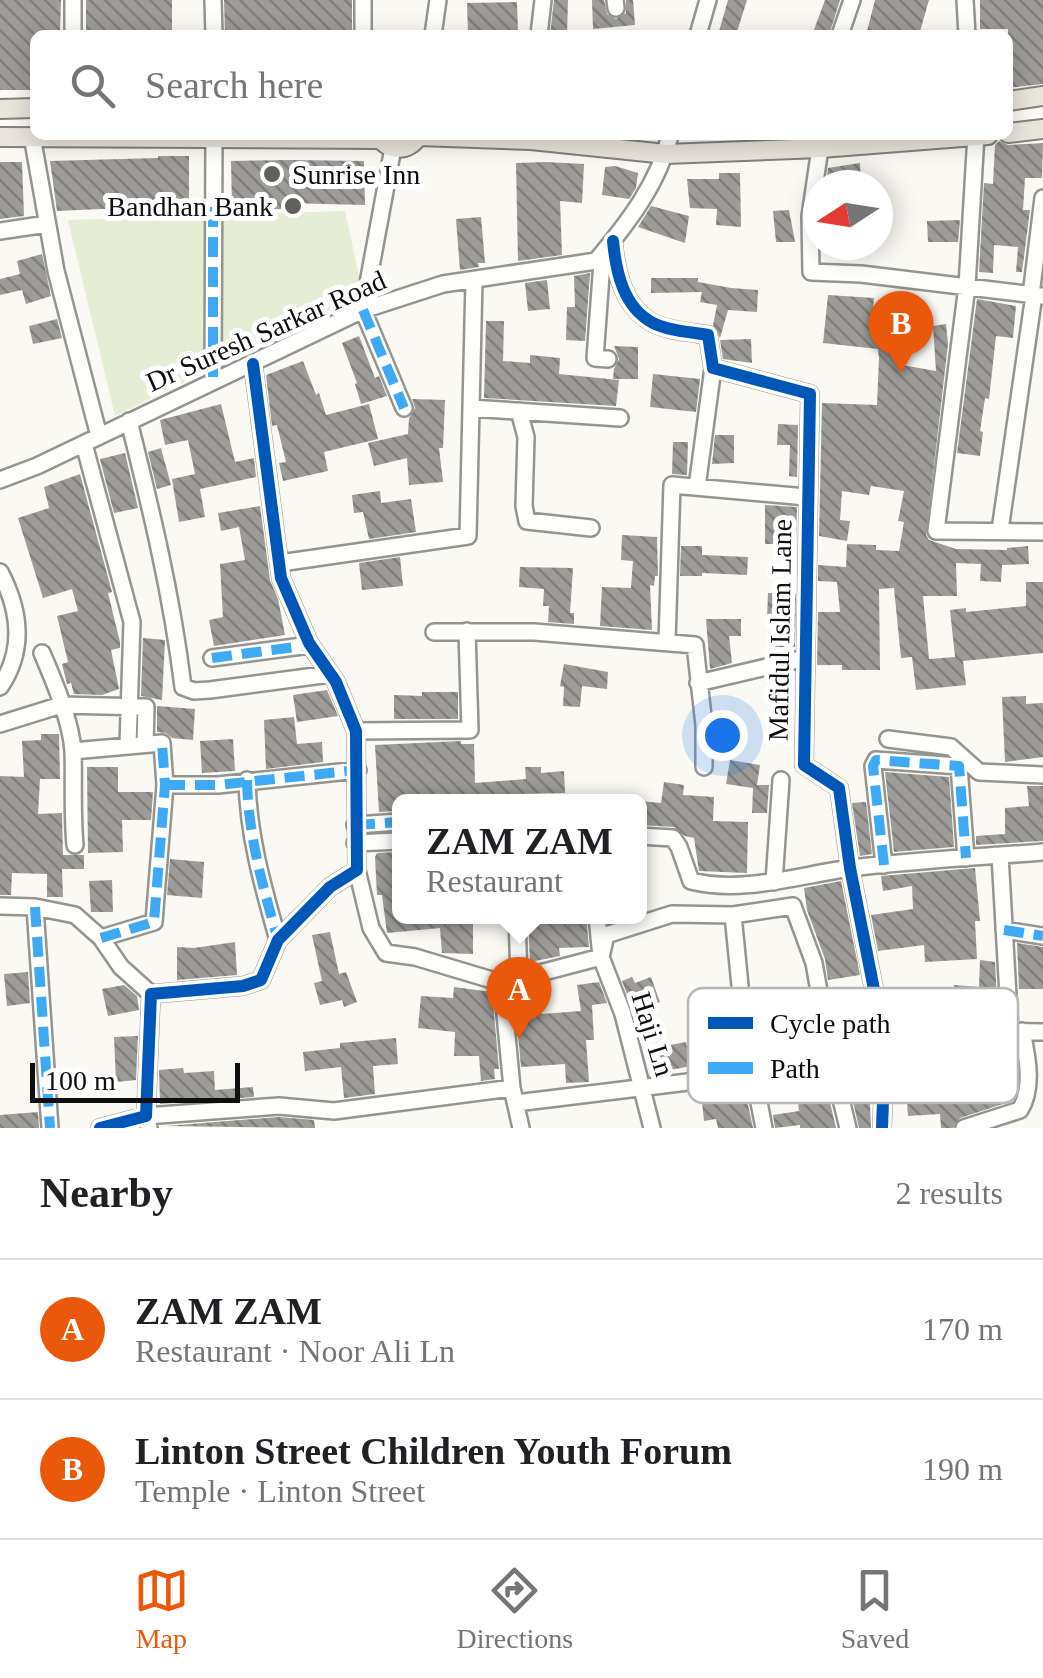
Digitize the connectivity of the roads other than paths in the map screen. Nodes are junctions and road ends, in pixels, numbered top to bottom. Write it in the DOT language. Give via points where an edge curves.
graph roads {
  1 [pos="73,0"];
  2 [pos="213,0"];
  3 [pos="363,0"];
  4 [pos="438,0"];
  5 [pos="542,0"];
  6 [pos="708,0"];
  7 [pos="852,0"];
  8 [pos="965,0"];
  9 [pos="73,30"];
  10 [pos="214,30"];
  11 [pos="363,30"];
  12 [pos="433,30"];
  13 [pos="539,30"];
  14 [pos="699,30"];
  15 [pos="842,30"];
  16 [pos="968,30"];
  17 [pos="1043,96"];
  18 [pos="1013,100"];
  19 [pos="0,108"];
  20 [pos="30,108"];
  21 [pos="1043,129"];
  22 [pos="1013,132"];
  23 [pos="30,136"];
  24 [pos="0,137"];
  25 [pos="33,140"];
  26 [pos="214,140"];
  27 [pos="349,140"];
  28 [pos="415,140"];
  29 [pos="531,140"];
  30 [pos="867,140"];
  31 [pos="980,140"];
  32 [pos="383,141"];
  33 [pos="822,142"];
  34 [pos="668,144"];
  35 [pos="1043,198"];
  36 [pos="48,224"];
  37 [pos="0,231"];
  38 [pos="612,241"];
  39 [pos="595,261"];
  40 [pos="474,280"];
  41 [pos="966,286"];
  42 [pos="1036,295"];
  43 [pos="363,310"];
  44 [pos="608,359"];
  45 [pos="253,364"];
  46 [pos="712,368"];
  47 [pos="214,381"];
  48 [pos="404,408"];
  49 [pos="471,408"];
  50 [pos="519,411"];
  51 [pos="620,418"];
  52 [pos="128,420"];
  53 [pos="99,436"];
  54 [pos="84,444"];
  55 [pos="0,480"];
  56 [pos="698,487"];
  57 [pos="806,496"];
  58 [pos="591,528"];
  59 [pos="1000,530"];
  60 [pos="1043,532"];
  61 [pos="280,563"];
  62 [pos="0,572"];
  63 [pos="467,631"];
  64 [pos="434,632"];
  65 [pos="667,642"];
  66 [pos="310,646"];
  67 [pos="42,653"];
  68 [pos="212,658"];
  69 [pos="805,658"];
  70 [pos="330,674"];
  71 [pos="698,683"];
  72 [pos="0,688"];
  73 [pos="130,704"];
  74 [pos="61,705"];
  75 [pos="0,724"];
  76 [pos="356,731"];
  77 [pos="888,739"];
  78 [pos="145,744"];
  79 [pos="72,751"];
  80 [pos="704,767"];
  81 [pos="358,770"];
  82 [pos="1043,774"];
  83 [pos="247,780"];
  84 [pos="781,780"];
  85 [pos="164,785"];
  86 [pos="392,822"];
  87 [pos="355,825"];
  88 [pos="647,836"];
  89 [pos="392,841"];
  90 [pos="355,843"];
  91 [pos="75,845"];
  92 [pos="1043,852"];
  93 [pos="1000,855"];
  94 [pos="966,858"];
  95 [pos="884,865"];
  96 [pos="850,868"];
  97 [pos="357,870"];
  98 [pos="774,882"];
  99 [pos="0,906"];
  100 [pos="35,907"];
  101 [pos="733,915"];
  102 [pos="647,922"];
  103 [pos="516,924"];
  104 [pos="599,924"];
  105 [pos="641,924"];
  106 [pos="1004,930"];
  107 [pos="1043,936"];
  108 [pos="101,938"];
  109 [pos="278,940"];
  110 [pos="601,956"];
  111 [pos="510,981"];
  112 [pos="740,988"];
  113 [pos="818,988"];
  114 [pos="874,988"];
  115 [pos="1011,988"];
  116 [pos="150,994"];
  117 [pos="1018,1031"];
  118 [pos="1043,1032"];
  119 [pos="1018,1036"];
  120 [pos="688,1084"];
  121 [pos="644,1090"];
  122 [pos="514,1096"];
  123 [pos="759,1103"];
  124 [pos="842,1103"];
  125 [pos="883,1103"];
  126 [pos="316,1110"];
  127 [pos="147,1122"];
  128 [pos="50,1128"];
  129 [pos="100,1128"];
  130 [pos="317,1128"];
  131 [pos="521,1128"];
  132 [pos="652,1128"];
  133 [pos="764,1128"];
  134 [pos="848,1128"];
  135 [pos="882,1128"];
  136 [pos="964,1128"];
  1 -- 9 [label="street"];
  2 -- 10 [label="street"];
  3 -- 11 [label="street"];
  4 -- 12 [label="street"];
  5 -- 13 [label="street"];
  6 -- 14 [label="street"];
  7 -- 15 [label="street"];
  8 -- 16 [label="street"];
  17 -- 18 [label="main road"];
  19 -- 20 [label="main road"];
  21 -- 22 [label="main road"];
  23 -- 24 [label="main road"];
  25 -- 36 [label="street"];
  26 -- 47 [label="street"];
  27 -- 32 [label="main road"];
  28 -- 32 [label="main road" via="408,146"];
  29 -- 34 [label="main road"];
  30 -- 33 [label="main road"];
  31 -- 41 [label="street"];
  32 -- 43 [label="street"];
  33 -- 34 [label="main road"];
  33 -- 41 [label="street" via="810,216 811,272"];
  34 -- 38 [label="street" via="649,190"];
  35 -- 42 [label="street"];
  36 -- 37 [label="street"];
  36 -- 53 [label="street"];
  38 -- 39 [label="street"];
  38 -- 46 [label="street" via="628,300 654,324 708,336"];
  39 -- 40 [label="street, Dr Suresh Sarkar Road"];
  39 -- 44 [label="street" via="602,262 596,358"];
  40 -- 43 [label="street, Dr Suresh Sarkar Road"];
  40 -- 49 [label="street"];
  41 -- 42 [label="street"];
  41 -- 59 [label="street" via="936,532"];
  42 -- 59 [label="street"];
  43 -- 45 [label="street, Dr Suresh Sarkar Road"];
  43 -- 48 [label="street"];
  45 -- 47 [label="street, Dr Suresh Sarkar Road"];
  45 -- 61 [label="street"];
  46 -- 56 [label="street"];
  46 -- 57 [label="street, Mafidul Islam Lane" via="810,394"];
  47 -- 52 [label="street, Dr Suresh Sarkar Road"];
  49 -- 50 [label="street"];
  49 -- 61 [label="street" via="468,536"];
  50 -- 51 [label="street"];
  50 -- 58 [label="street" via="528,520"];
  52 -- 53 [label="street, Dr Suresh Sarkar Road"];
  52 -- 70 [label="street" via="163,556 183,686 210,690"];
  53 -- 54 [label="street, Dr Suresh Sarkar Road"];
  54 -- 55 [label="street, Dr Suresh Sarkar Road"];
  54 -- 73 [label="street" via="132,622"];
  56 -- 57 [label="street"];
  56 -- 65 [label="street" via="672,485"];
  57 -- 69 [label="street, Mafidul Islam Lane"];
  59 -- 60 [label="street"];
  61 -- 66 [label="street" via="280,578"];
  62 -- 72 [label="street" via="19,625"];
  63 -- 64 [label="street"];
  63 -- 65 [label="street"];
  63 -- 76 [label="street" via="470,730"];
  65 -- 71 [label="street" via="696,646"];
  66 -- 68 [label="street"];
  66 -- 70 [label="street"];
  67 -- 74 [label="street"];
  69 -- 71 [label="street"];
  69 -- 96 [label="street, Mafidul Islam Lane" via="804,765 840,788"];
  70 -- 76 [label="street"];
  71 -- 80 [label="street"];
  73 -- 74 [label="street"];
  73 -- 78 [label="street" via="146,706"];
  74 -- 75 [label="street"];
  74 -- 79 [label="street"];
  76 -- 81 [label="street"];
  77 -- 82 [label="street" via="950,747 979,772"];
  78 -- 79 [label="street"];
  78 -- 85 [label="street"];
  79 -- 91 [label="street"];
  81 -- 83 [label="street"];
  81 -- 87 [label="street"];
  83 -- 85 [label="street"];
  83 -- 109 [label="street" via="257,865"];
  84 -- 98 [label="street"];
  85 -- 108 [label="street" via="154,922"];
  86 -- 87 [label="street"];
  87 -- 90 [label="street"];
  88 -- 98 [label="street" via="672,838 691,881"];
  89 -- 90 [label="street"];
  90 -- 97 [label="street"];
  92 -- 93 [label="street"];
  93 -- 94 [label="street"];
  93 -- 106 [label="street"];
  94 -- 95 [label="street"];
  94 -- 95 [label="street" via="959,766 876,760"];
  95 -- 96 [label="street"];
  96 -- 98 [label="street"];
  96 -- 114 [label="street, Mafidul Islam Lane"];
  97 -- 109 [label="street" via="330,887"];
  97 -- 111 [label="street" via="371,928 386,953"];
  99 -- 100 [label="street"];
  100 -- 108 [label="street" via="75,916"];
  100 -- 128 [label="street"];
  101 -- 102 [label="street" via="672,914"];
  101 -- 112 [label="street"];
  101 -- 113 [label="street" via="793,906"];
  103 -- 111 [label="street"];
  104 -- 110 [label="street, Haji Ln"];
  105 -- 110 [label="street" via="606,935"];
  106 -- 107 [label="street"];
  106 -- 115 [label="street"];
  108 -- 116 [label="street"];
  109 -- 116 [label="street" via="262,980"];
  110 -- 111 [label="street"];
  110 -- 121 [label="street, Haji Ln"];
  111 -- 122 [label="street"];
  116 -- 127 [label="street"];
  117 -- 118 [label="street"];
  119 -- 136 [label="street" via="1027,1059 1025,1103"];
  120 -- 121 [label="street"];
  121 -- 122 [label="street"];
  121 -- 132 [label="street, Haji Ln"];
  122 -- 126 [label="street"];
  122 -- 131 [label="street"];
  123 -- 133 [label="street"];
  124 -- 134 [label="street"];
  125 -- 135 [label="street, Mafidul Islam Lane"];
  126 -- 127 [label="street" via="279,1106"];
  126 -- 130 [label="street"];
  127 -- 129 [label="street"];
}
